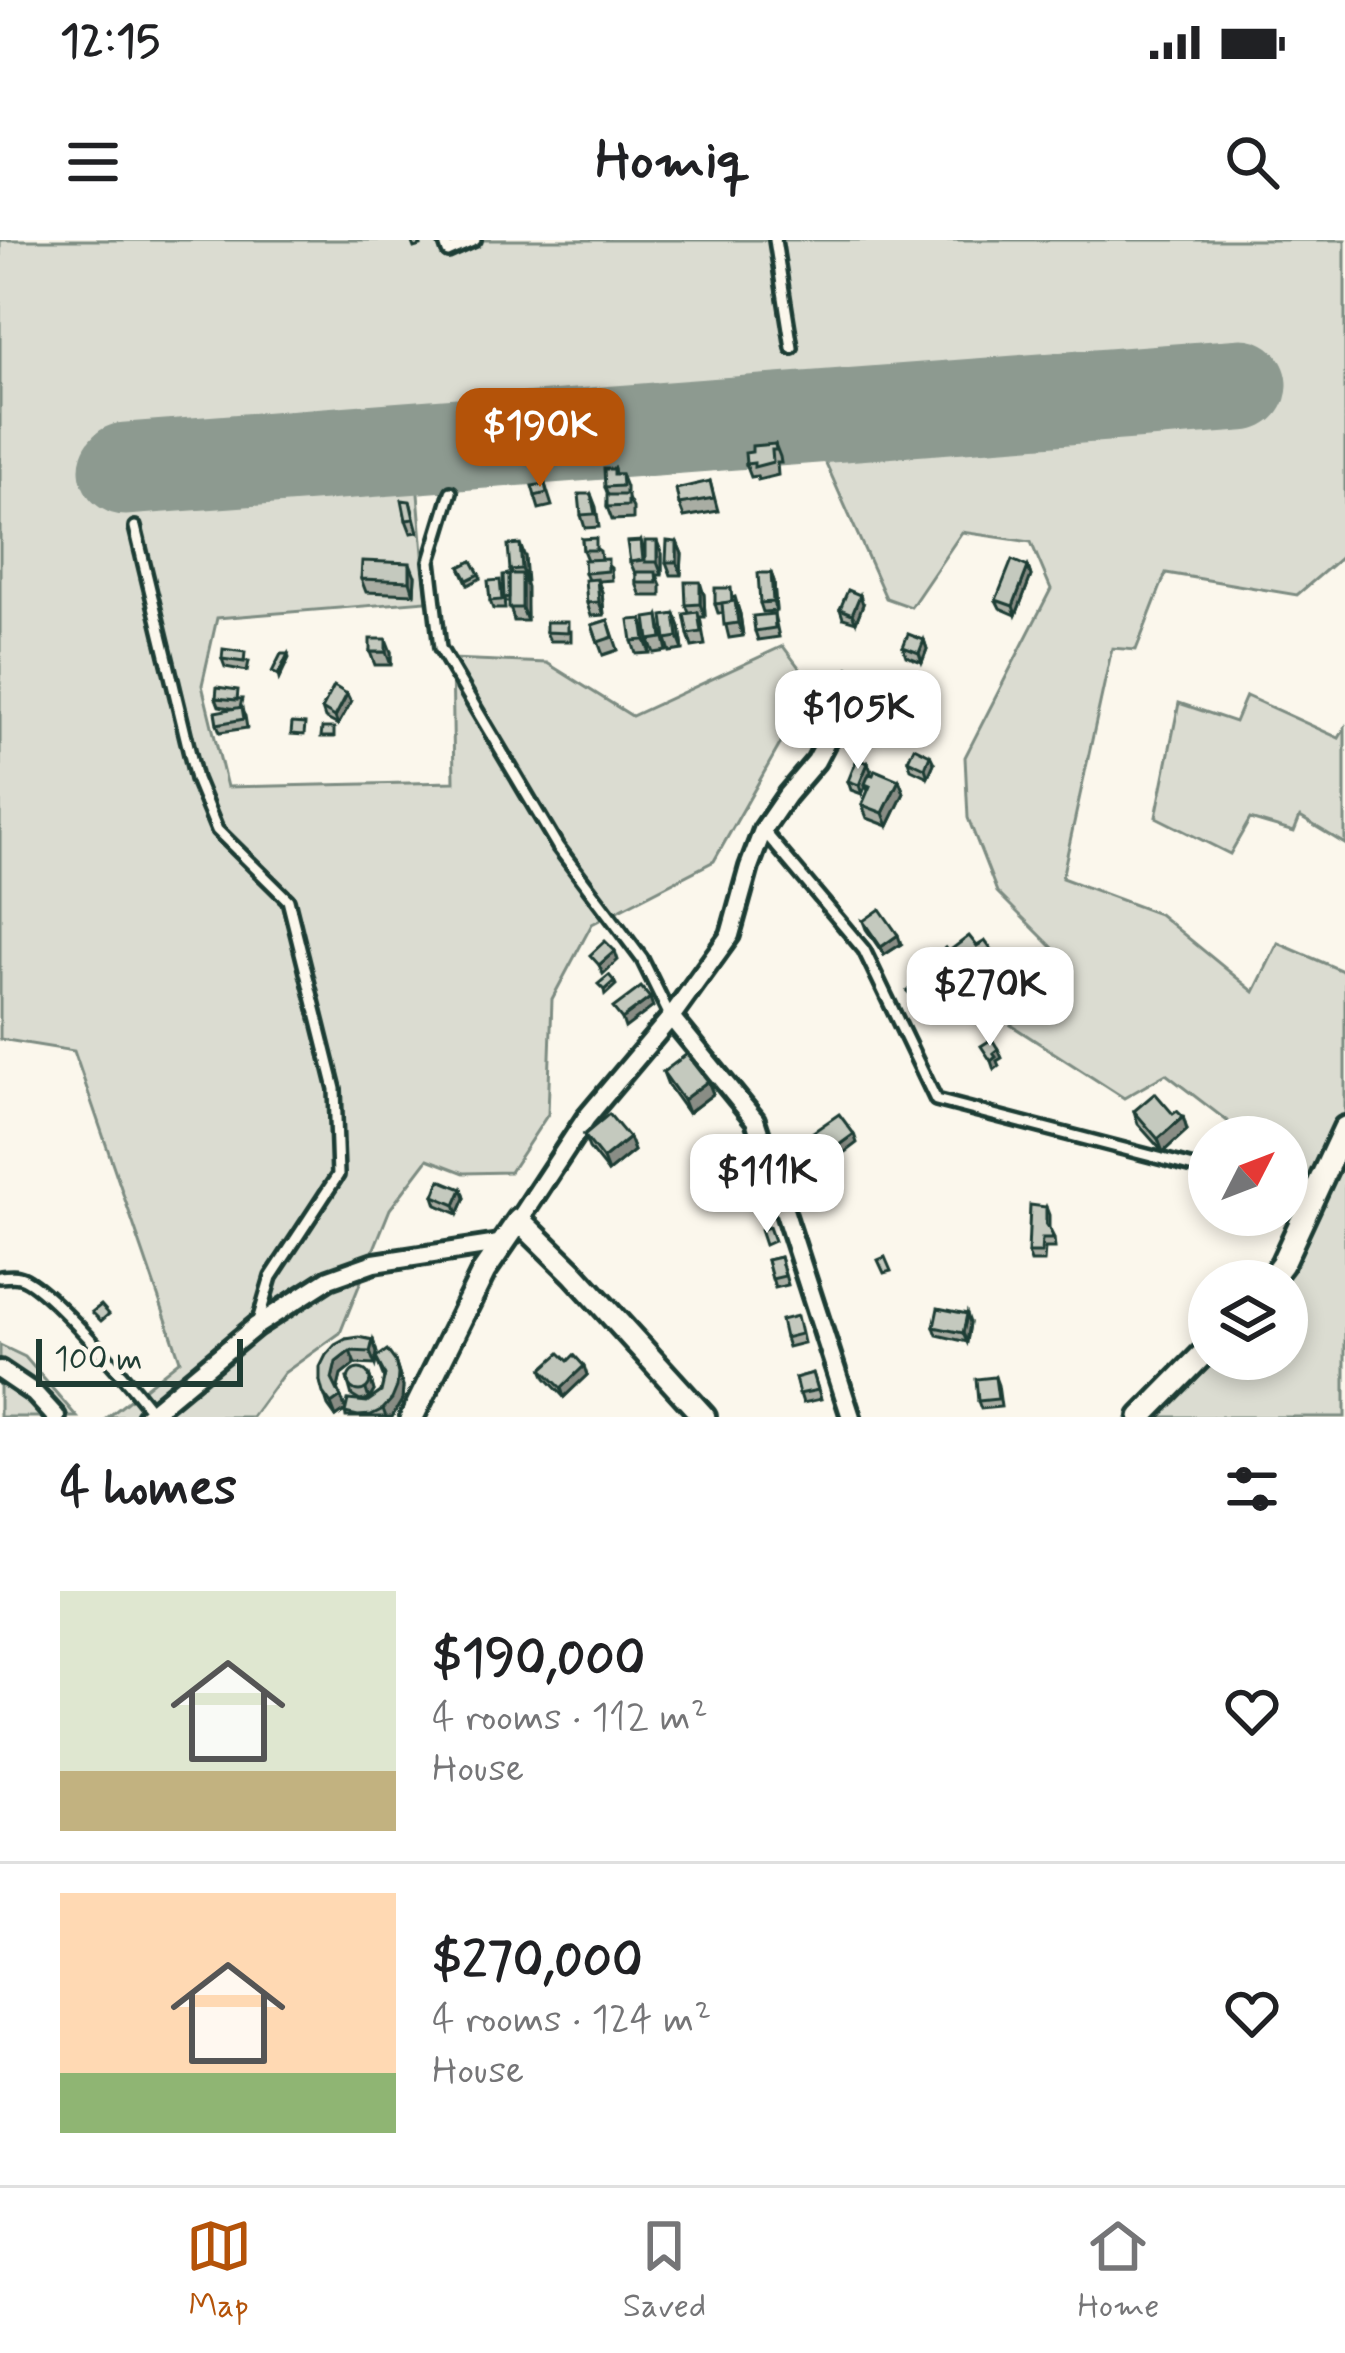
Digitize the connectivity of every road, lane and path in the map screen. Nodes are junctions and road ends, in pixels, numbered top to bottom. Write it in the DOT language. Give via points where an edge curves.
graph roads {
  1 [pos="444,240"];
  2 [pos="475,240"];
  3 [pos="775,240"];
  4 [pos="792,348"];
  5 [pos="451,492"];
  6 [pos="135,527"];
  7 [pos="826,687"];
  8 [pos="764,830"];
  9 [pos="671,1017"];
  10 [pos="1345,1128"];
  11 [pos="1188,1166"];
  12 [pos="1308,1197"];
  13 [pos="1313,1198"];
  14 [pos="520,1220"];
  15 [pos="505,1243"];
  16 [pos="1284,1260"];
  17 [pos="0,1277"];
  18 [pos="256,1326"];
  19 [pos="0,1370"];
  20 [pos="1188,1370"];
  21 [pos="149,1414"];
  22 [pos="56,1417"];
  23 [pos="412,1417"];
  24 [pos="704,1417"];
  25 [pos="851,1417"];
  26 [pos="1142,1417"];
  1 -- 2 [label="lane" via="448,252"];
  3 -- 4 [label="lane"];
  5 -- 9 [label="lane" via="430,561 440,648 558,847 642,958"];
  6 -- 18 [label="lane" via="196,779 217,830 288,900 335,1089 338,1175 271,1277"];
  7 -- 8 [label="street" via="839,717"];
  8 -- 9 [label="street" via="730,935"];
  8 -- 11 [label="lane" via="864,950 936,1100"];
  9 -- 14 [label="street" via="586,1118"];
  9 -- 25 [label="street" via="755,1120"];
  10 -- 13 [label="street"];
  12 -- 13 [label="lane"];
  13 -- 16 [label="street"];
  14 -- 15 [label="street"];
  14 -- 24 [label="street"];
  15 -- 18 [label="street" via="374,1263 329,1279"];
  15 -- 23 [label="street"];
  17 -- 21 [label="lane" via="21,1277 45,1292"];
  18 -- 21 [label="street"];
  19 -- 22 [label="street"];
  20 -- 26 [label="street"];
}
